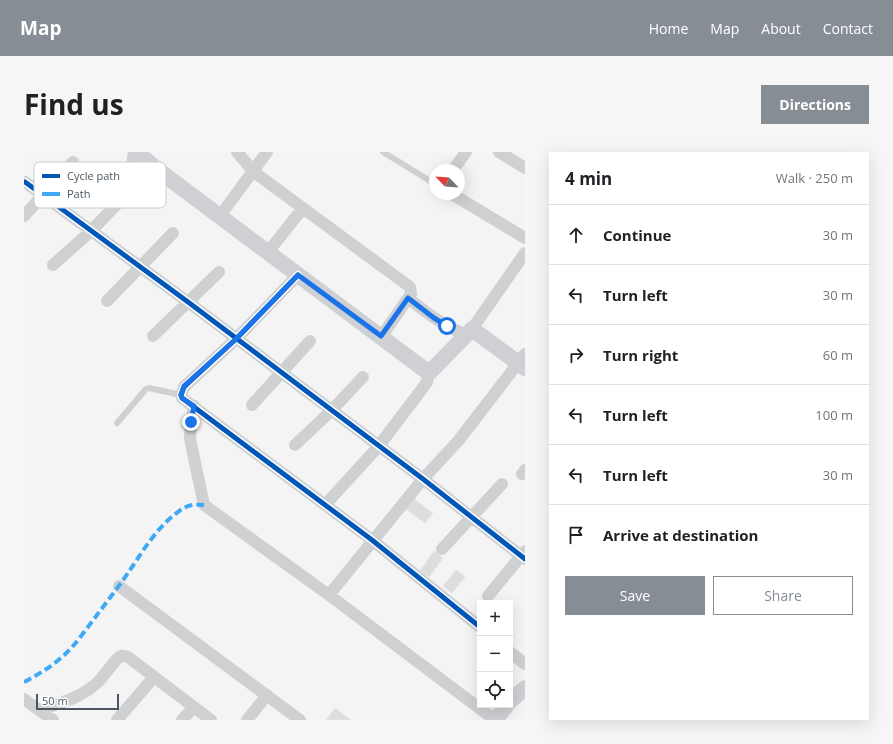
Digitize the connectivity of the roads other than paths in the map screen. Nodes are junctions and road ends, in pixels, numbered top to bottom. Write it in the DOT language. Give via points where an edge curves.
graph roads {
  1 [pos="135,152"];
  2 [pos="237,152"];
  3 [pos="267,152"];
  4 [pos="383,152"];
  5 [pos="466,152"];
  6 [pos="499,152"];
  7 [pos="133,162"];
  8 [pos="147,162"];
  9 [pos="457,164"];
  10 [pos="525,168"];
  11 [pos="254,172"];
  12 [pos="166,177"];
  13 [pos="429,180"];
  14 [pos="25,182"];
  15 [pos="34,188"];
  16 [pos="462,200"];
  17 [pos="34,206"];
  18 [pos="61,208"];
  19 [pos="113,208"];
  20 [pos="303,208"];
  21 [pos="24,216"];
  22 [pos="220,216"];
  23 [pos="91,231"];
  24 [pos="173,233"];
  25 [pos="525,238"];
  26 [pos="268,252"];
  27 [pos="525,253"];
  28 [pos="53,266"];
  29 [pos="140,267"];
  30 [pos="219,272"];
  31 [pos="298,275"];
  32 [pos="408,298"];
  33 [pos="107,301"];
  34 [pos="188,302"];
  35 [pos="469,332"];
  36 [pos="153,336"];
  37 [pos="381,336"];
  38 [pos="236,339"];
  39 [pos="310,342"];
  40 [pos="523,362"];
  41 [pos="281,373"];
  42 [pos="429,373"];
  43 [pos="363,377"];
  44 [pos="181,395"];
  45 [pos="252,405"];
  46 [pos="194,406"];
  47 [pos="331,411"];
  48 [pos="117,423"];
  49 [pos="295,445"];
  50 [pos="378,447"];
  51 [pos="423,479"];
  52 [pos="502,484"];
  53 [pos="326,505"];
  54 [pos="471,517"];
  55 [pos="372,540"];
  56 [pos="442,549"];
  57 [pos="524,555"];
  58 [pos="119,586"];
  59 [pos="329,595"];
  60 [pos="488,596"];
  61 [pos="477,625"];
  62 [pos="513,654"];
  63 [pos="525,664"];
  64 [pos="154,677"];
  65 [pos="525,688"];
  66 [pos="267,695"];
  67 [pos="513,698"];
  68 [pos="24,699"];
  69 [pos="194,707"];
  70 [pos="505,708"];
  71 [pos="40,710"];
  72 [pos="53,720"];
  73 [pos="117,720"];
  74 [pos="182,720"];
  75 [pos="211,720"];
  76 [pos="247,720"];
  77 [pos="300,720"];
  78 [pos="495,720"];
  1 -- 7 [label="street"];
  1 -- 8 [label="street"];
  2 -- 11 [label="street"];
  3 -- 11 [label="street"];
  4 -- 13 [label="lane"];
  5 -- 9 [label="street"];
  6 -- 10 [label="street"];
  11 -- 20 [label="street"];
  11 -- 22 [label="street"];
  12 -- 22 [label="street"];
  14 -- 15 [label="street"];
  16 -- 25 [label="street"];
  17 -- 21 [label="street"];
  18 -- 23 [label="street"];
  19 -- 23 [label="street"];
  20 -- 26 [label="street"];
  20 -- 32 [label="street" via="410,287 411,294"];
  22 -- 26 [label="street"];
  23 -- 28 [label="street"];
  23 -- 29 [label="street"];
  24 -- 29 [label="street"];
  26 -- 31 [label="street"];
  27 -- 35 [label="street"];
  29 -- 33 [label="street"];
  29 -- 34 [label="street"];
  30 -- 34 [label="street"];
  31 -- 37 [label="street"];
  31 -- 38 [label="street"];
  32 -- 35 [label="street" via="447,326"];
  32 -- 37 [label="street"];
  34 -- 36 [label="street"];
  34 -- 38 [label="street"];
  35 -- 40 [label="street"];
  35 -- 42 [label="street"];
  37 -- 42 [label="street"];
  38 -- 41 [label="street"];
  38 -- 44 [label="street" via="184,386"];
  39 -- 41 [label="street"];
  40 -- 51 [label="street" via="459,440"];
  41 -- 45 [label="street"];
  41 -- 47 [label="street"];
  42 -- 50 [label="street" via="427,382"];
  43 -- 47 [label="street"];
  44 -- 46 [label="street"];
  44 -- 48 [label="lane" via="146,389"];
  46 -- 53 [label="street"];
  46 -- 59 [label="street" via="190,439 204,506"];
  47 -- 49 [label="street"];
  47 -- 50 [label="street"];
  50 -- 51 [label="street"];
  50 -- 53 [label="street"];
  51 -- 54 [label="street"];
  51 -- 55 [label="street"];
  52 -- 54 [label="street"];
  53 -- 55 [label="street"];
  54 -- 56 [label="street"];
  54 -- 57 [label="street"];
  55 -- 59 [label="street"];
  55 -- 61 [label="street"];
  57 -- 60 [label="street"];
  58 -- 66 [label="street"];
  59 -- 78 [label="street"];
  62 -- 63 [label="street"];
  64 -- 69 [label="street"];
  64 -- 71 [label="street" via="123,655 86,691 68,701"];
  64 -- 73 [label="street"];
  65 -- 67 [label="street"];
  66 -- 76 [label="street"];
  66 -- 77 [label="street"];
  68 -- 71 [label="street"];
  69 -- 74 [label="street"];
  69 -- 75 [label="street"];
  70 -- 78 [label="street"];
  71 -- 72 [label="street"];
}
